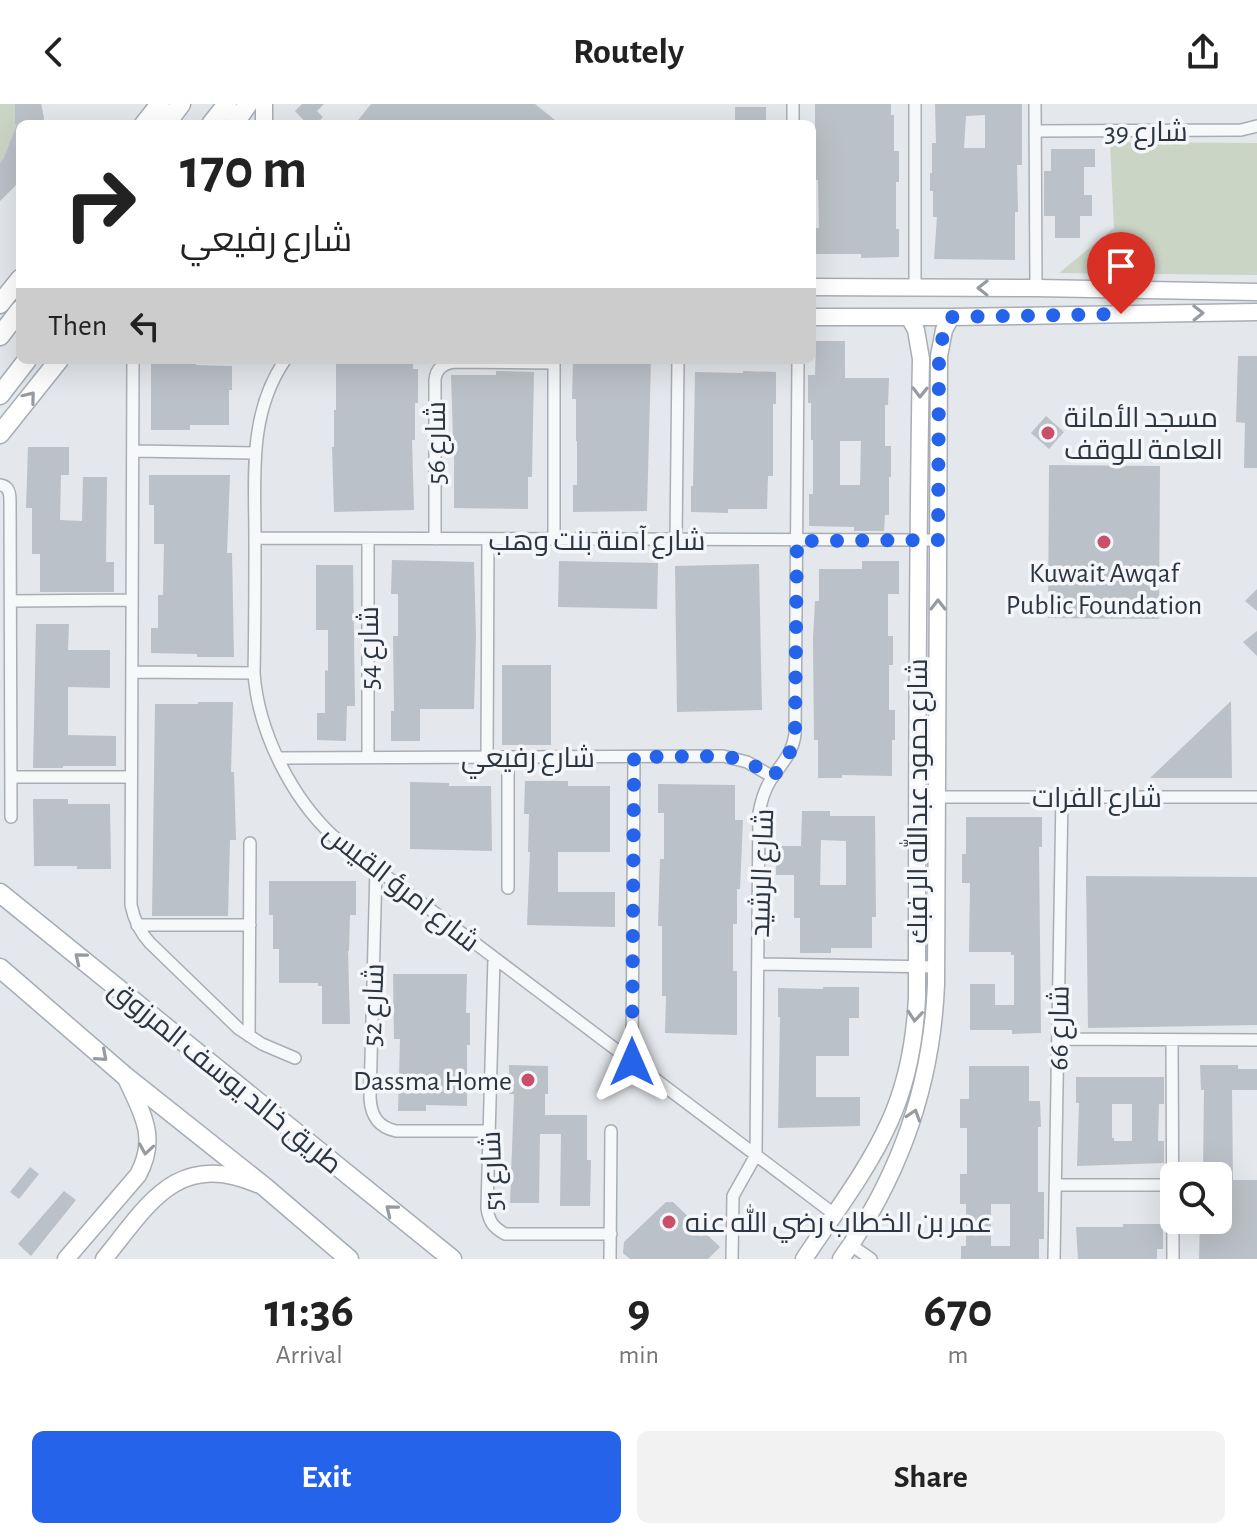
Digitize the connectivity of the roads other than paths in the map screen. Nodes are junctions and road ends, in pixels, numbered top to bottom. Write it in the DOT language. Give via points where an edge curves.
graph roads {
  1 [pos="160,104"];
  2 [pos="227,104"];
  3 [pos="915,104"];
  4 [pos="1035,104"];
  5 [pos="147,120"];
  6 [pos="214,120"];
  7 [pos="1257,126"];
  8 [pos="1035,131"];
  9 [pos="16,284"];
  10 [pos="820,287"];
  11 [pos="915,288"];
  12 [pos="1036,288"];
  13 [pos="1094,289"];
  14 [pos="1257,292"];
  15 [pos="0,304"];
  16 [pos="1257,312"];
  17 [pos="1093,314"];
  18 [pos="16,315"];
  19 [pos="816,317"];
  20 [pos="909,317"];
  21 [pos="951,317"];
  22 [pos="0,336"];
  23 [pos="24,364"];
  24 [pos="56,364"];
  25 [pos="133,364"];
  26 [pos="283,364"];
  27 [pos="448,364"];
  28 [pos="554,364"];
  29 [pos="678,364"];
  30 [pos="798,364"];
  31 [pos="0,395"];
  32 [pos="0,434"];
  33 [pos="134,451"];
  34 [pos="255,453"];
  35 [pos="0,485"];
  36 [pos="255,538"];
  37 [pos="368,539"];
  38 [pos="435,539"];
  39 [pos="488,539"];
  40 [pos="554,539"];
  41 [pos="676,540"];
  42 [pos="918,540"];
  43 [pos="938,540"];
  44 [pos="797,541"];
  45 [pos="132,600"];
  46 [pos="11,601"];
  47 [pos="132,672"];
  48 [pos="254,673"];
  49 [pos="368,757"];
  50 [pos="487,757"];
  51 [pos="508,757"];
  52 [pos="634,757"];
  53 [pos="279,758"];
  54 [pos="11,777"];
  55 [pos="131,777"];
  56 [pos="773,777"];
  57 [pos="936,797"];
  58 [pos="1062,797"];
  59 [pos="1257,797"];
  60 [pos="11,817"];
  61 [pos="250,843"];
  62 [pos="376,869"];
  63 [pos="508,888"];
  64 [pos="0,893"];
  65 [pos="137,925"];
  66 [pos="250,925"];
  67 [pos="494,958"];
  68 [pos="758,964"];
  69 [pos="917,967"];
  70 [pos="936,967"];
  71 [pos="0,968"];
  72 [pos="249,1036"];
  73 [pos="1058,1039"];
  74 [pos="1172,1040"];
  75 [pos="1257,1040"];
  76 [pos="295,1058"];
  77 [pos="632,1062"];
  78 [pos="125,1076"];
  79 [pos="489,1131"];
  80 [pos="611,1131"];
  81 [pos="877,1148"];
  82 [pos="756,1155"];
  83 [pos="897,1161"];
  84 [pos="1173,1162"];
  85 [pos="1055,1185"];
  86 [pos="1160,1185"];
  87 [pos="266,1188"];
  88 [pos="834,1214"];
  89 [pos="611,1234"];
  90 [pos="1173,1234"];
  91 [pos="851,1245"];
  92 [pos="66,1259"];
  93 [pos="104,1259"];
  94 [pos="349,1259"];
  95 [pos="452,1259"];
  96 [pos="610,1259"];
  97 [pos="732,1259"];
  98 [pos="804,1259"];
  99 [pos="841,1259"];
  100 [pos="871,1259"];
  101 [pos="1054,1259"];
  102 [pos="1173,1259"];
  1 -- 5 [label="main road"];
  2 -- 6 [label="main road"];
  3 -- 11 [label="street"];
  4 -- 8 [label="street"];
  7 -- 8 [label="street, شارع 39"];
  8 -- 12 [label="street"];
  9 -- 15 [label="main road"];
  10 -- 11 [label="street"];
  12 -- 11 [label="street, one-way"];
  12 -- 13 [label="street"];
  13 -- 14 [label="street"];
  13 -- 17 [label="street" via="1103,299"];
  17 -- 16 [label="street, one-way"];
  17 -- 21 [label="street"];
  18 -- 22 [label="main road"];
  19 -- 20 [label="street"];
  20 -- 21 [label="street"];
  20 -- 42 [label="street, شارع حمود عبدالله الر فبك, one-way" via="921,359"];
  21 -- 43 [label="street, شارع حمود عبدالله الر فبك" via="939,356"];
  23 -- 31 [label="main road"];
  32 -- 24 [label="main road, one-way"];
  25 -- 33 [label="street"];
  26 -- 34 [label="street, شارع امرؤ القيس" via="263,405"];
  27 -- 38 [label="street, شارع 56" via="438,369 435,380"];
  28 -- 40 [label="street"];
  29 -- 41 [label="street"];
  30 -- 44 [label="street, شارع الرشيد"];
  33 -- 34 [label="street"];
  33 -- 45 [label="street"];
  34 -- 36 [label="street, شارع امرؤ القيس"];
  35 -- 46 [label="street" via="9,491 10,501"];
  36 -- 37 [label="street, شارع آمنة بنت وهب"];
  36 -- 48 [label="street, شارع امرؤ القيس"];
  37 -- 38 [label="street, شارع آمنة بنت وهب"];
  37 -- 49 [label="street, شارع 54"];
  38 -- 39 [label="street, شارع آمنة بنت وهب"];
  39 -- 40 [label="street, شارع آمنة بنت وهب"];
  39 -- 50 [label="street"];
  40 -- 41 [label="street, شارع آمنة بنت وهب"];
  41 -- 44 [label="street, شارع آمنة بنت وهب"];
  42 -- 43 [label="street, شارع آمنة بنت وهب"];
  42 -- 44 [label="street, شارع آمنة بنت وهب"];
  42 -- 69 [label="street, شارع حمود عبدالله الر فبك"];
  57 -- 43 [label="street, شارع حمود عبدالله الر فبك, one-way"];
  44 -- 56 [label="street, شارع الرشيد" via="794,741"];
  45 -- 46 [label="street"];
  45 -- 47 [label="street"];
  46 -- 54 [label="street"];
  47 -- 48 [label="street"];
  47 -- 55 [label="street"];
  48 -- 53 [label="street, شارع امرؤ القيس" via="262,717"];
  49 -- 50 [label="street, شارع رفيعي"];
  49 -- 53 [label="street, شارع رفيعي"];
  50 -- 51 [label="street, شارع رفيعي"];
  51 -- 52 [label="street, شارع رفيعي"];
  51 -- 63 [label="street"];
  52 -- 56 [label="street, شارع رفيعي" via="723,756"];
  52 -- 77 [label="street"];
  53 -- 62 [label="street, شارع امرؤ القيس" via="312,814"];
  54 -- 55 [label="street"];
  54 -- 60 [label="street"];
  55 -- 65 [label="street" via="131,905"];
  56 -- 68 [label="street, شارع الرشيد" via="759,813"];
  57 -- 58 [label="street, شارع الفرات"];
  57 -- 70 [label="street, شارع حمود عبدالله الر فبك"];
  58 -- 59 [label="street, شارع الفرات"];
  58 -- 73 [label="street, شارع 66"];
  61 -- 66 [label="street"];
  62 -- 67 [label="street, شارع امرؤ القيس"];
  62 -- 79 [label="street, شارع 52" via="373,1115 396,1131"];
  95 -- 64 [label="main road, طريق خالد يوسف المرزوق, one-way"];
  65 -- 66 [label="street"];
  65 -- 72 [label="street"];
  66 -- 72 [label="street"];
  67 -- 77 [label="street, شارع امرؤ القيس"];
  67 -- 79 [label="street, شارع 51"];
  68 -- 69 [label="street"];
  68 -- 82 [label="street, شارع الرشيد"];
  69 -- 70 [label="street"];
  69 -- 81 [label="street, شارع حمود عبدالله الر فبك, one-way" via="908,1066"];
  83 -- 70 [label="street, شارع حمود عبدالله الر فبك, one-way" via="927,1068"];
  71 -- 78 [label="main road, one-way"];
  72 -- 76 [label="street"];
  73 -- 74 [label="street"];
  73 -- 85 [label="street, شارع 66"];
  74 -- 75 [label="street"];
  74 -- 84 [label="street"];
  77 -- 82 [label="street, شارع امرؤ القيس"];
  78 -- 87 [label="main road"];
  78 -- 92 [label="street, one-way" via="146,1122 144,1163"];
  79 -- 89 [label="street, شارع 51" via="487,1208 495,1229 505,1234"];
  80 -- 89 [label="street"];
  81 -- 83 [label="street" via="887,1149"];
  81 -- 88 [label="street, شارع حمود عبدالله الر فبك"];
  82 -- 88 [label="street, شارع امرؤ القيس"];
  82 -- 97 [label="street" via="734,1190"];
  83 -- 91 [label="street, شارع حمود عبدالله الر فبك"];
  85 -- 86 [label="street"];
  85 -- 101 [label="street, شارع 66"];
  87 -- 93 [label="street" via="216,1173 183,1179 154,1198"];
  87 -- 94 [label="main road"];
  88 -- 98 [label="street, شارع حمود عبدالله الر فبك"];
  89 -- 96 [label="street"];
  90 -- 102 [label="street"];
  91 -- 99 [label="street, شارع حمود عبدالله الر فبك"];
  91 -- 100 [label="street"];
}
